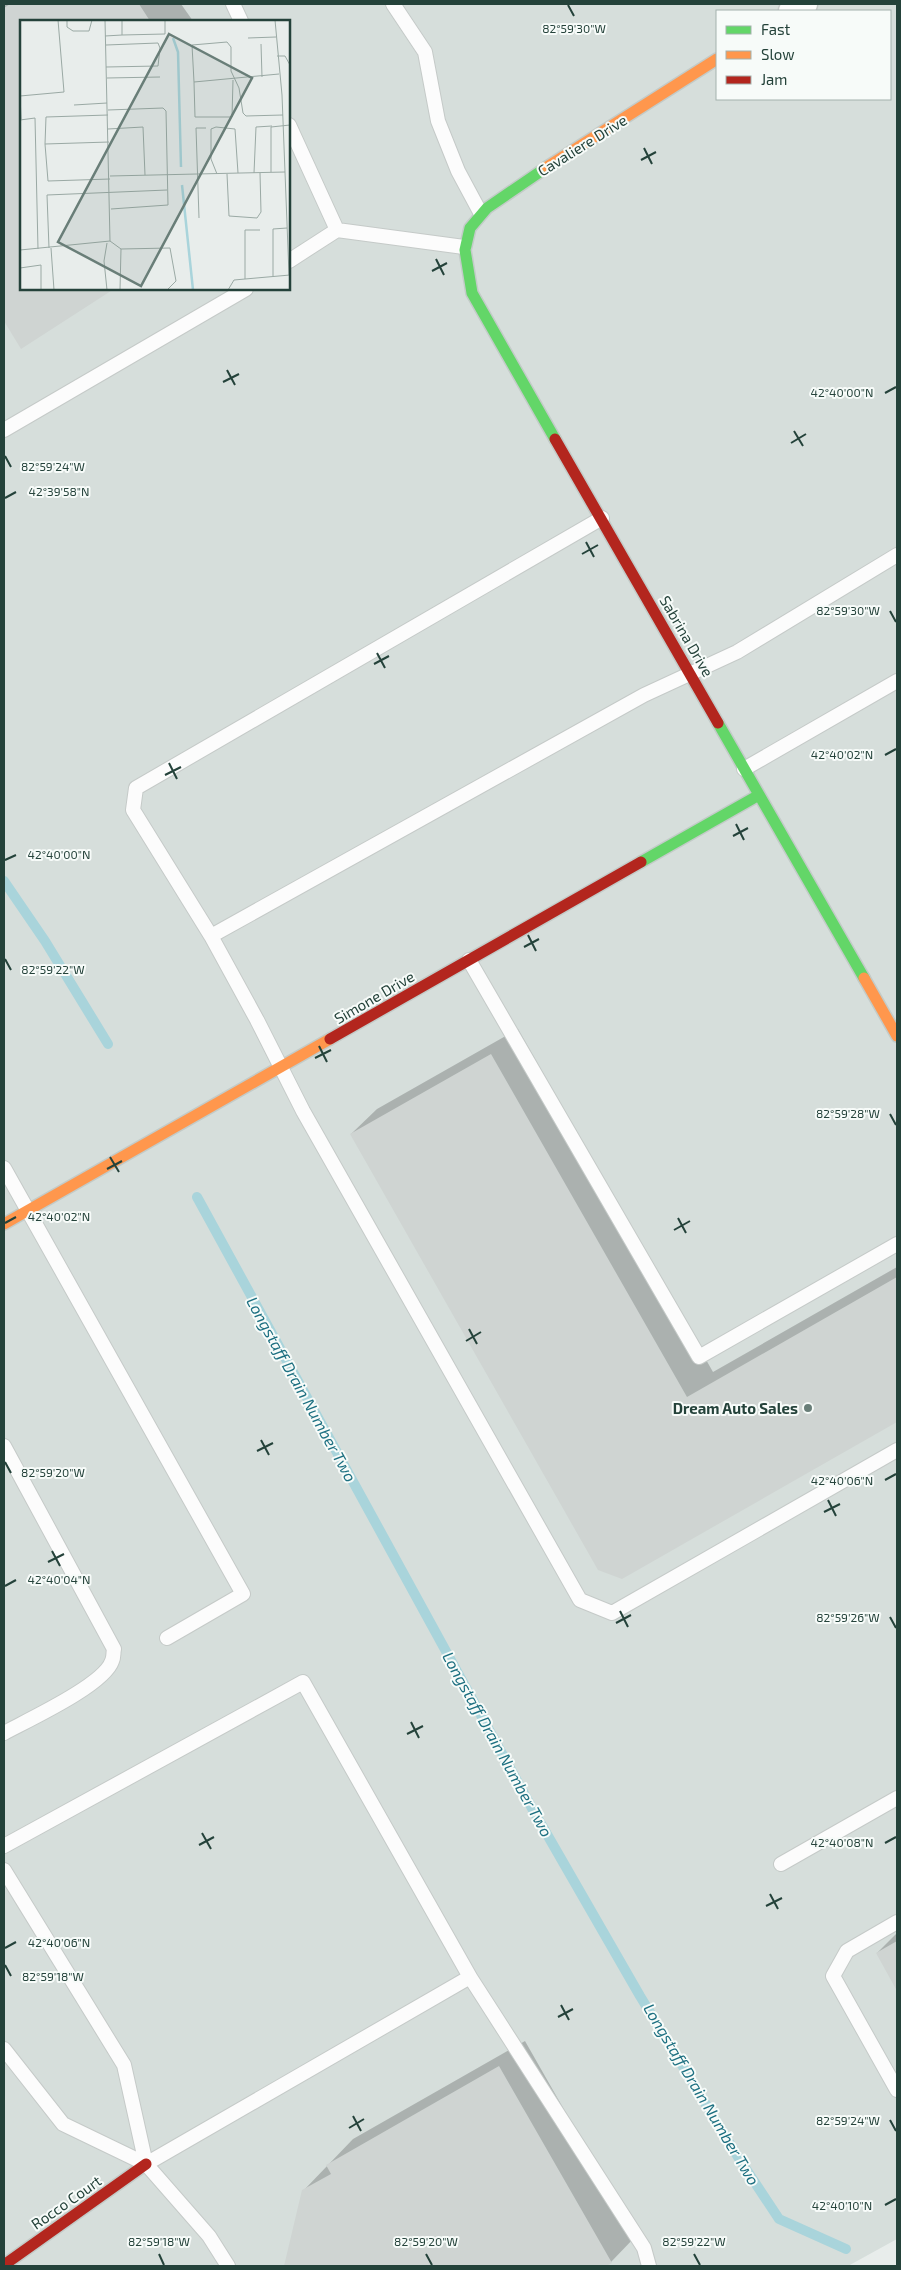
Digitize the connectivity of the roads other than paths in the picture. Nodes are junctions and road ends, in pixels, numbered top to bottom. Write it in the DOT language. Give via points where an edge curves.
graph roads {
  1 [pos="233,4"];
  2 [pos="393,4"];
  3 [pos="241,20"];
  4 [pos="716,60"];
  5 [pos="290,127"];
  6 [pos="480,212"];
  7 [pos="336,230"];
  8 [pos="464,247"];
  9 [pos="290,260"];
  10 [pos="244,290"];
  11 [pos="4,430"];
  12 [pos="602,518"];
  13 [pos="897,555"];
  14 [pos="691,673"];
  15 [pos="897,681"];
  16 [pos="744,769"];
  17 [pos="759,795"];
  18 [pos="211,936"];
  19 [pos="469,960"];
  20 [pos="897,1036"];
  21 [pos="281,1068"];
  22 [pos="4,1168"];
  23 [pos="28,1212"];
  24 [pos="4,1224"];
  25 [pos="897,1244"];
  26 [pos="4,1446"];
  27 [pos="897,1450"];
  28 [pos="167,1638"];
  29 [pos="4,1733"];
  30 [pos="897,1798"];
  31 [pos="4,1846"];
  32 [pos="781,1864"];
  33 [pos="4,1870"];
  34 [pos="897,1922"];
  35 [pos="470,1977"];
  36 [pos="4,2049"];
  37 [pos="897,2090"];
  38 [pos="146,2164"];
  39 [pos="4,2264"];
  40 [pos="228,2266"];
  41 [pos="649,2266"];
  1 -- 3 [label="lane"];
  2 -- 6 [label="lane" via="425,52 438,121 458,171"];
  4 -- 6 [label="street, Cavaliere Drive"];
  5 -- 7 [label="lane"];
  6 -- 8 [label="street, Cavaliere Drive" via="469,230"];
  7 -- 8 [label="lane"];
  7 -- 9 [label="lane"];
  8 -- 12 [label="street, Sabrina Drive" via="472,293"];
  10 -- 11 [label="lane"];
  12 -- 14 [label="street, Sabrina Drive"];
  12 -- 18 [label="lane" via="136,788 132,810"];
  13 -- 14 [label="lane" via="737,652"];
  14 -- 16 [label="street, Sabrina Drive"];
  14 -- 18 [label="lane" via="635,700"];
  15 -- 16 [label="lane"];
  16 -- 17 [label="street, Sabrina Drive"];
  17 -- 19 [label="street, Simone Drive"];
  17 -- 20 [label="street, Sabrina Drive"];
  18 -- 21 [label="lane"];
  19 -- 21 [label="street, Simone Drive"];
  19 -- 25 [label="lane" via="699,1358"];
  21 -- 23 [label="street, Simone Drive"];
  21 -- 27 [label="lane" via="580,1600 612,1613"];
  22 -- 23 [label="lane"];
  23 -- 24 [label="street, Simone Drive"];
  23 -- 28 [label="lane" via="243,1594"];
  26 -- 29 [label="lane" via="114,1649 112,1661 105,1672 81,1691"];
  30 -- 32 [label="lane"];
  31 -- 35 [label="lane" via="303,1682"];
  33 -- 38 [label="lane" via="124,2065"];
  34 -- 37 [label="lane" via="847,1951 833,1976"];
  35 -- 38 [label="lane"];
  35 -- 41 [label="lane" via="644,2248"];
  36 -- 38 [label="lane" via="64,2124"];
  38 -- 39 [label="street, Rocco Court"];
  38 -- 40 [label="lane" via="209,2236"];
}
